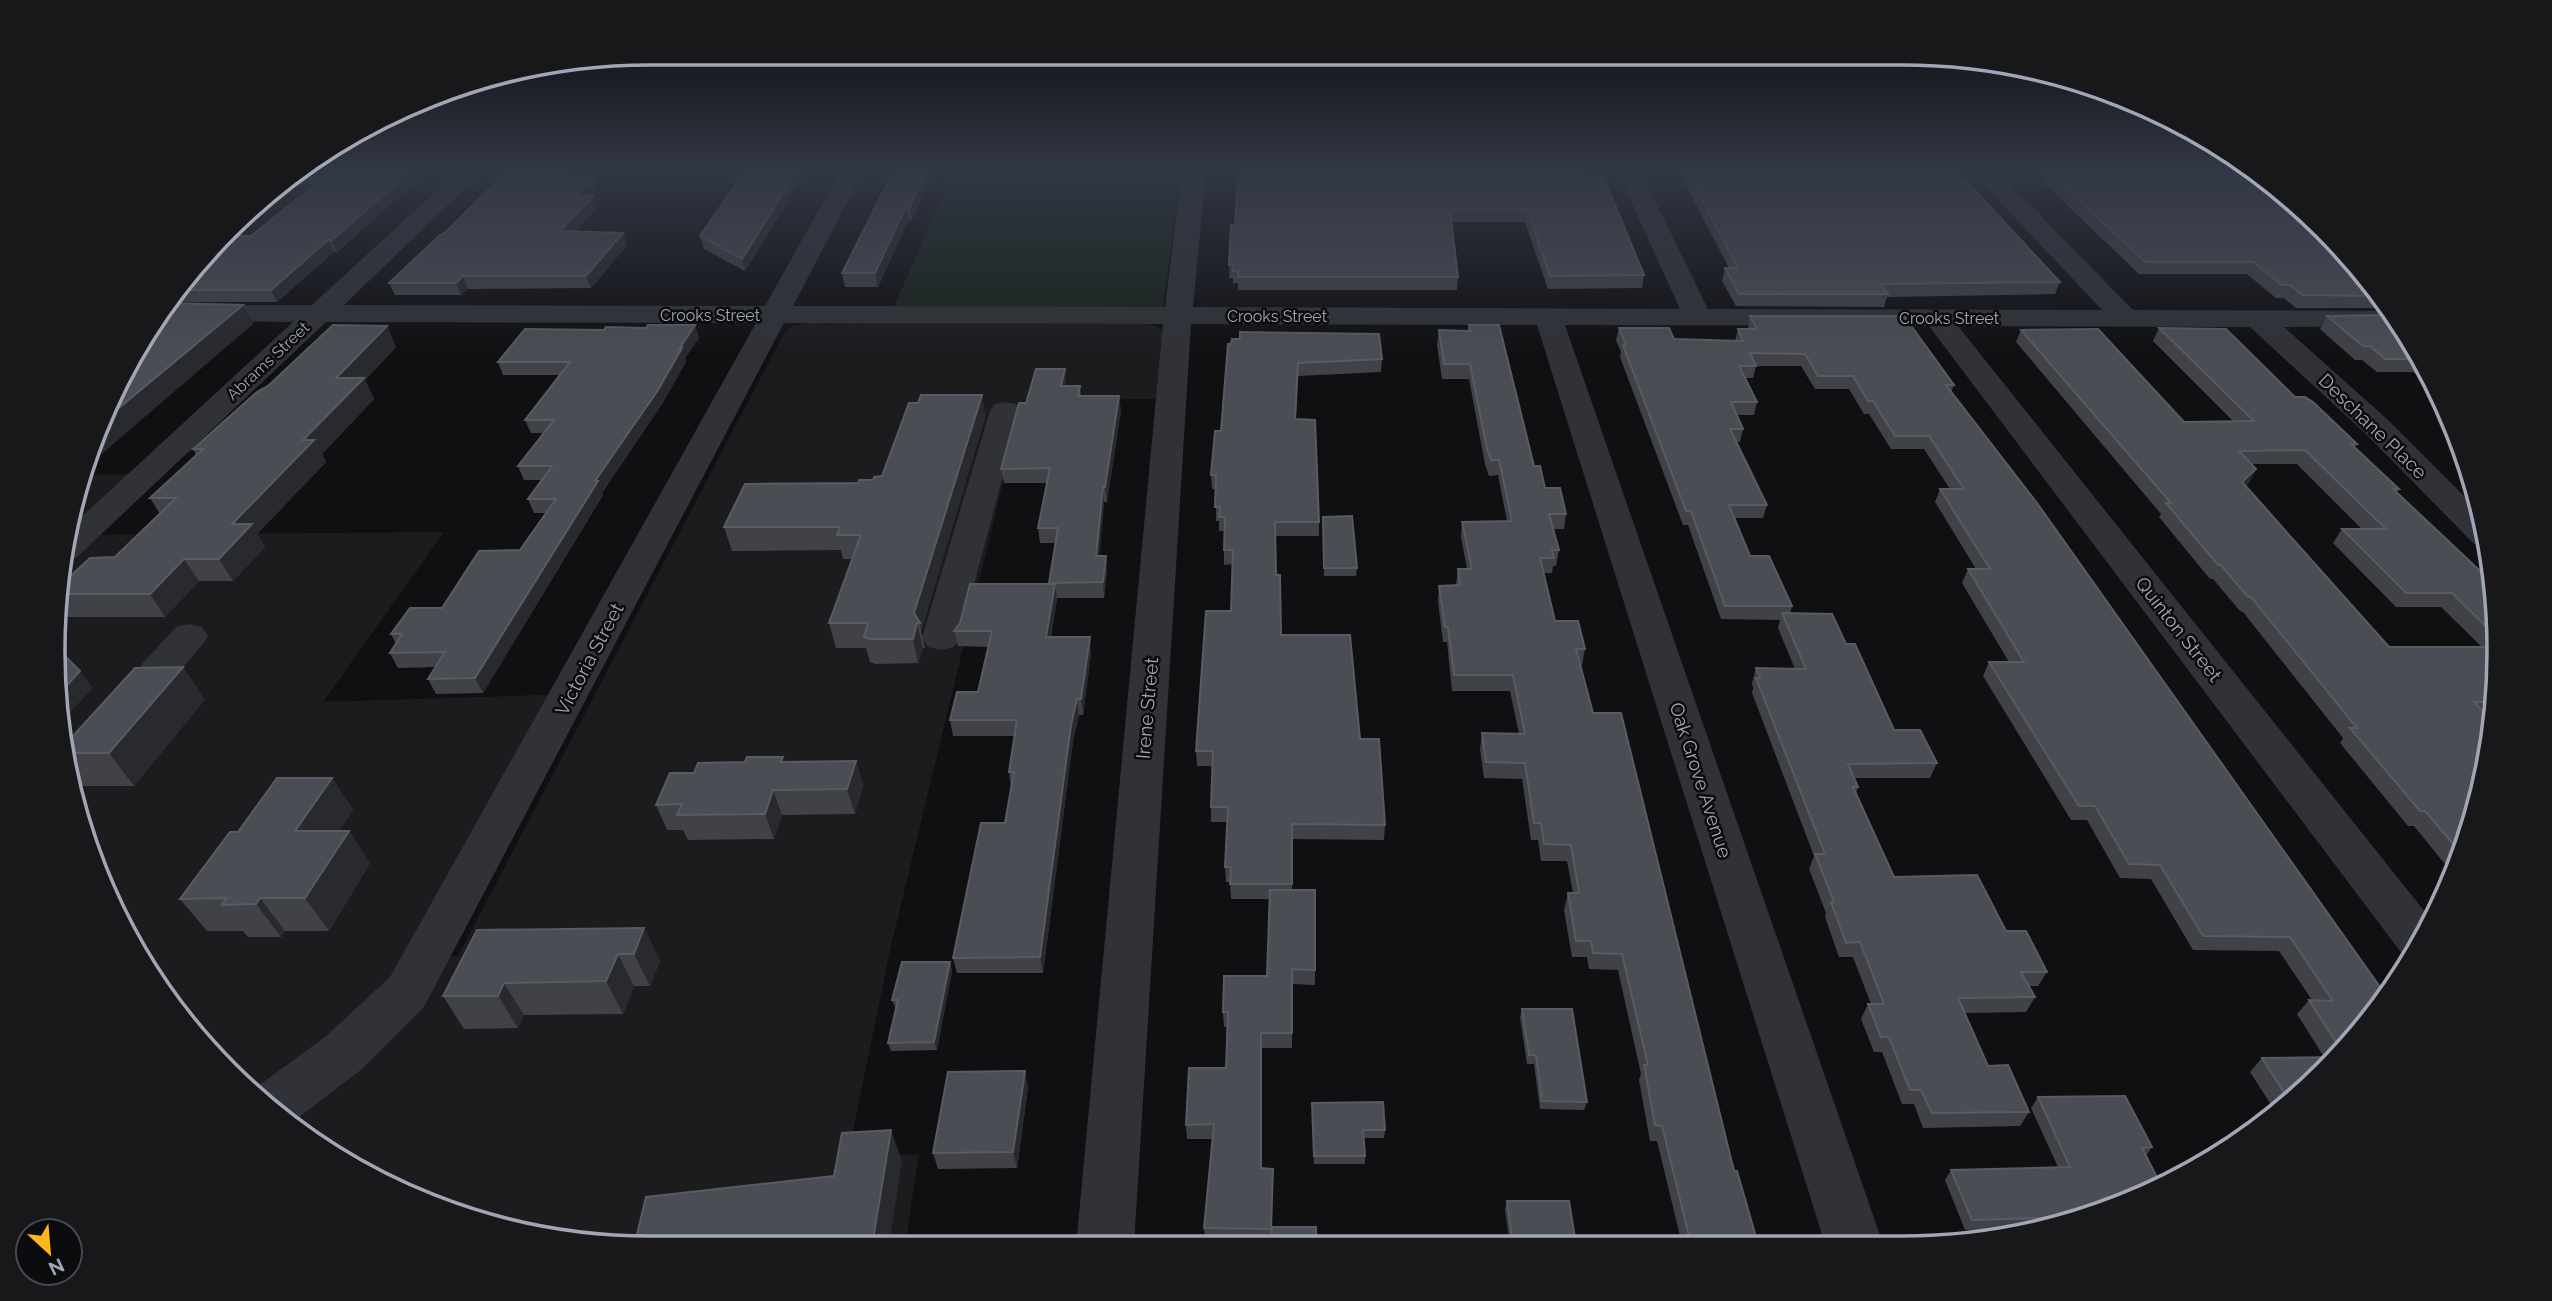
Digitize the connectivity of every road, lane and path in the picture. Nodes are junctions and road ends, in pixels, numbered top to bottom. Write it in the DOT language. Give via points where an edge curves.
graph roads {
  1 [pos="407,231"];
  2 [pos="820,231"];
  3 [pos="1187,231"];
  4 [pos="1657,231"];
  5 [pos="2041,231"];
  6 [pos="172,313"];
  7 [pos="318,313"];
  8 [pos="774,315"];
  9 [pos="1178,316"];
  10 [pos="1548,317"];
  11 [pos="1698,317"];
  12 [pos="1937,318"];
  13 [pos="2124,318"];
  14 [pos="2258,319"];
  15 [pos="2385,319"];
  16 [pos="1005,411"];
  17 [pos="2473,524"];
  18 [pos="75,540"];
  19 [pos="189,636"];
  20 [pos="941,638"];
  21 [pos="76,764"];
  22 [pos="2414,933"];
  23 [pos="278,1102"];
  24 [pos="1106,1236"];
  25 [pos="1851,1236"];
  1 -- 7 [label="street, Abrams Street"];
  2 -- 8 [label="street, Victoria Street"];
  3 -- 9 [label="street, Irene Street"];
  4 -- 11 [label="street"];
  5 -- 13 [label="street"];
  6 -- 7 [label="street, Crooks Street"];
  7 -- 8 [label="street, Crooks Street"];
  7 -- 18 [label="street, Abrams Street"];
  8 -- 9 [label="street, Crooks Street"];
  8 -- 23 [label="street, Victoria Street" via="407,992 344,1054"];
  9 -- 10 [label="street, Crooks Street"];
  9 -- 24 [label="street, Irene Street"];
  10 -- 11 [label="street, Crooks Street"];
  10 -- 25 [label="street, Oak Grove Avenue"];
  11 -- 12 [label="street, Crooks Street"];
  12 -- 13 [label="street, Crooks Street"];
  12 -- 22 [label="street, Quinton Street"];
  13 -- 14 [label="street, Crooks Street"];
  14 -- 15 [label="street, Crooks Street"];
  14 -- 17 [label="street, Deschane Place" via="2377,427"];
  16 -- 20 [label="street"];
  19 -- 21 [label="street"];
}
